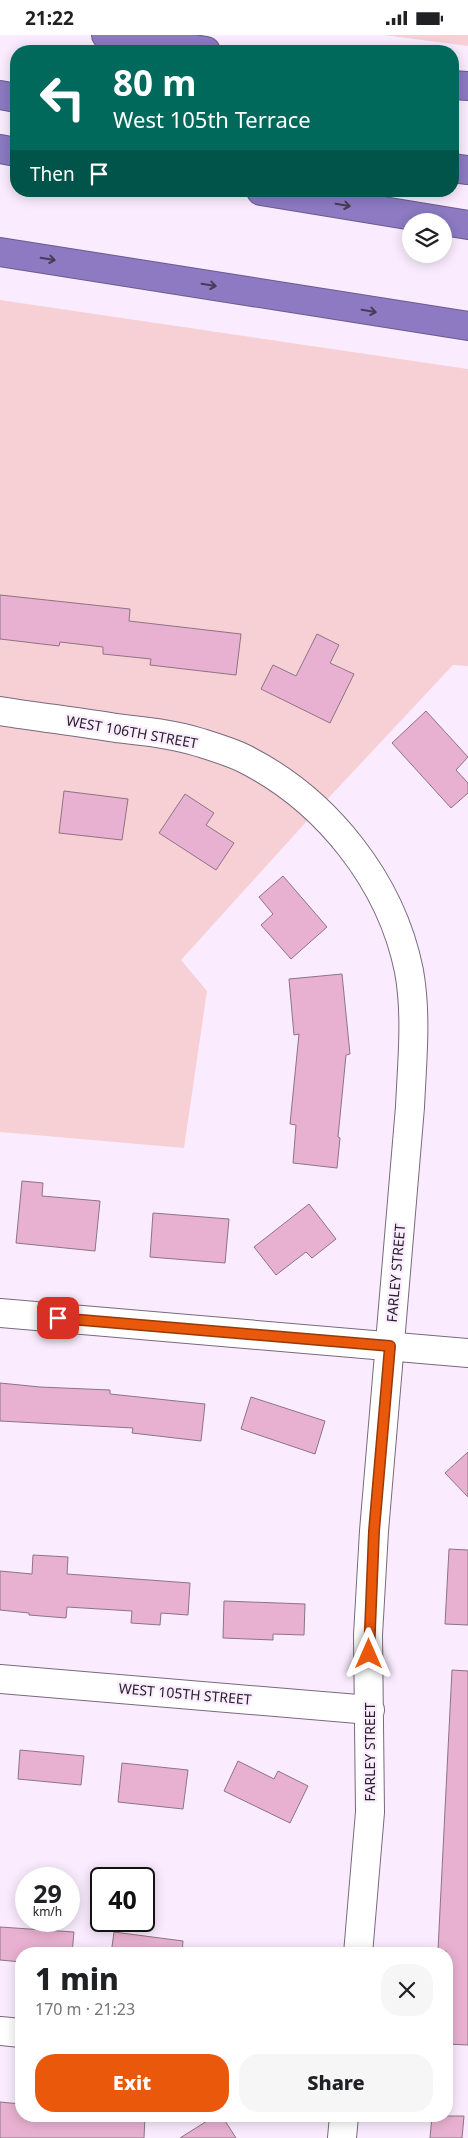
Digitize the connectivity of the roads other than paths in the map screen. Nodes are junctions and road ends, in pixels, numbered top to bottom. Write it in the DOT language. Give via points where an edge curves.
graph roads {
  1 [pos="106,35"];
  2 [pos="168,45"];
  3 [pos="298,197"];
  4 [pos="468,225"];
  5 [pos="0,251"];
  6 [pos="468,326"];
  7 [pos="0,711"];
  8 [pos="309,802"];
  9 [pos="0,1313"];
  10 [pos="390,1346"];
  11 [pos="468,1353"];
  12 [pos="0,1679"];
  13 [pos="370,1710"];
  14 [pos="359,1947"];
  15 [pos="0,2031"];
  16 [pos="15,2032"];
  17 [pos="343,2122"];
  18 [pos="342,2138"];
  1 -- 2 [label="highway"];
  3 -- 4 [label="highway, one-way"];
  5 -- 6 [label="highway, one-way"];
  7 -- 8 [label="street, WEST 106TH STREET" via="197,742 243,758"];
  8 -- 10 [label="street, FARLEY STREET" via="342,836 370,873 394,921 409,971 413,1052"];
  9 -- 10 [label="street"];
  10 -- 11 [label="street"];
  10 -- 13 [label="street, FARLEY STREET" via="368,1635"];
  12 -- 13 [label="street, WEST 105TH STREET"];
  13 -- 14 [label="street, FARLEY STREET" via="370,1812"];
  15 -- 16 [label="street"];
  17 -- 18 [label="street"];
}
